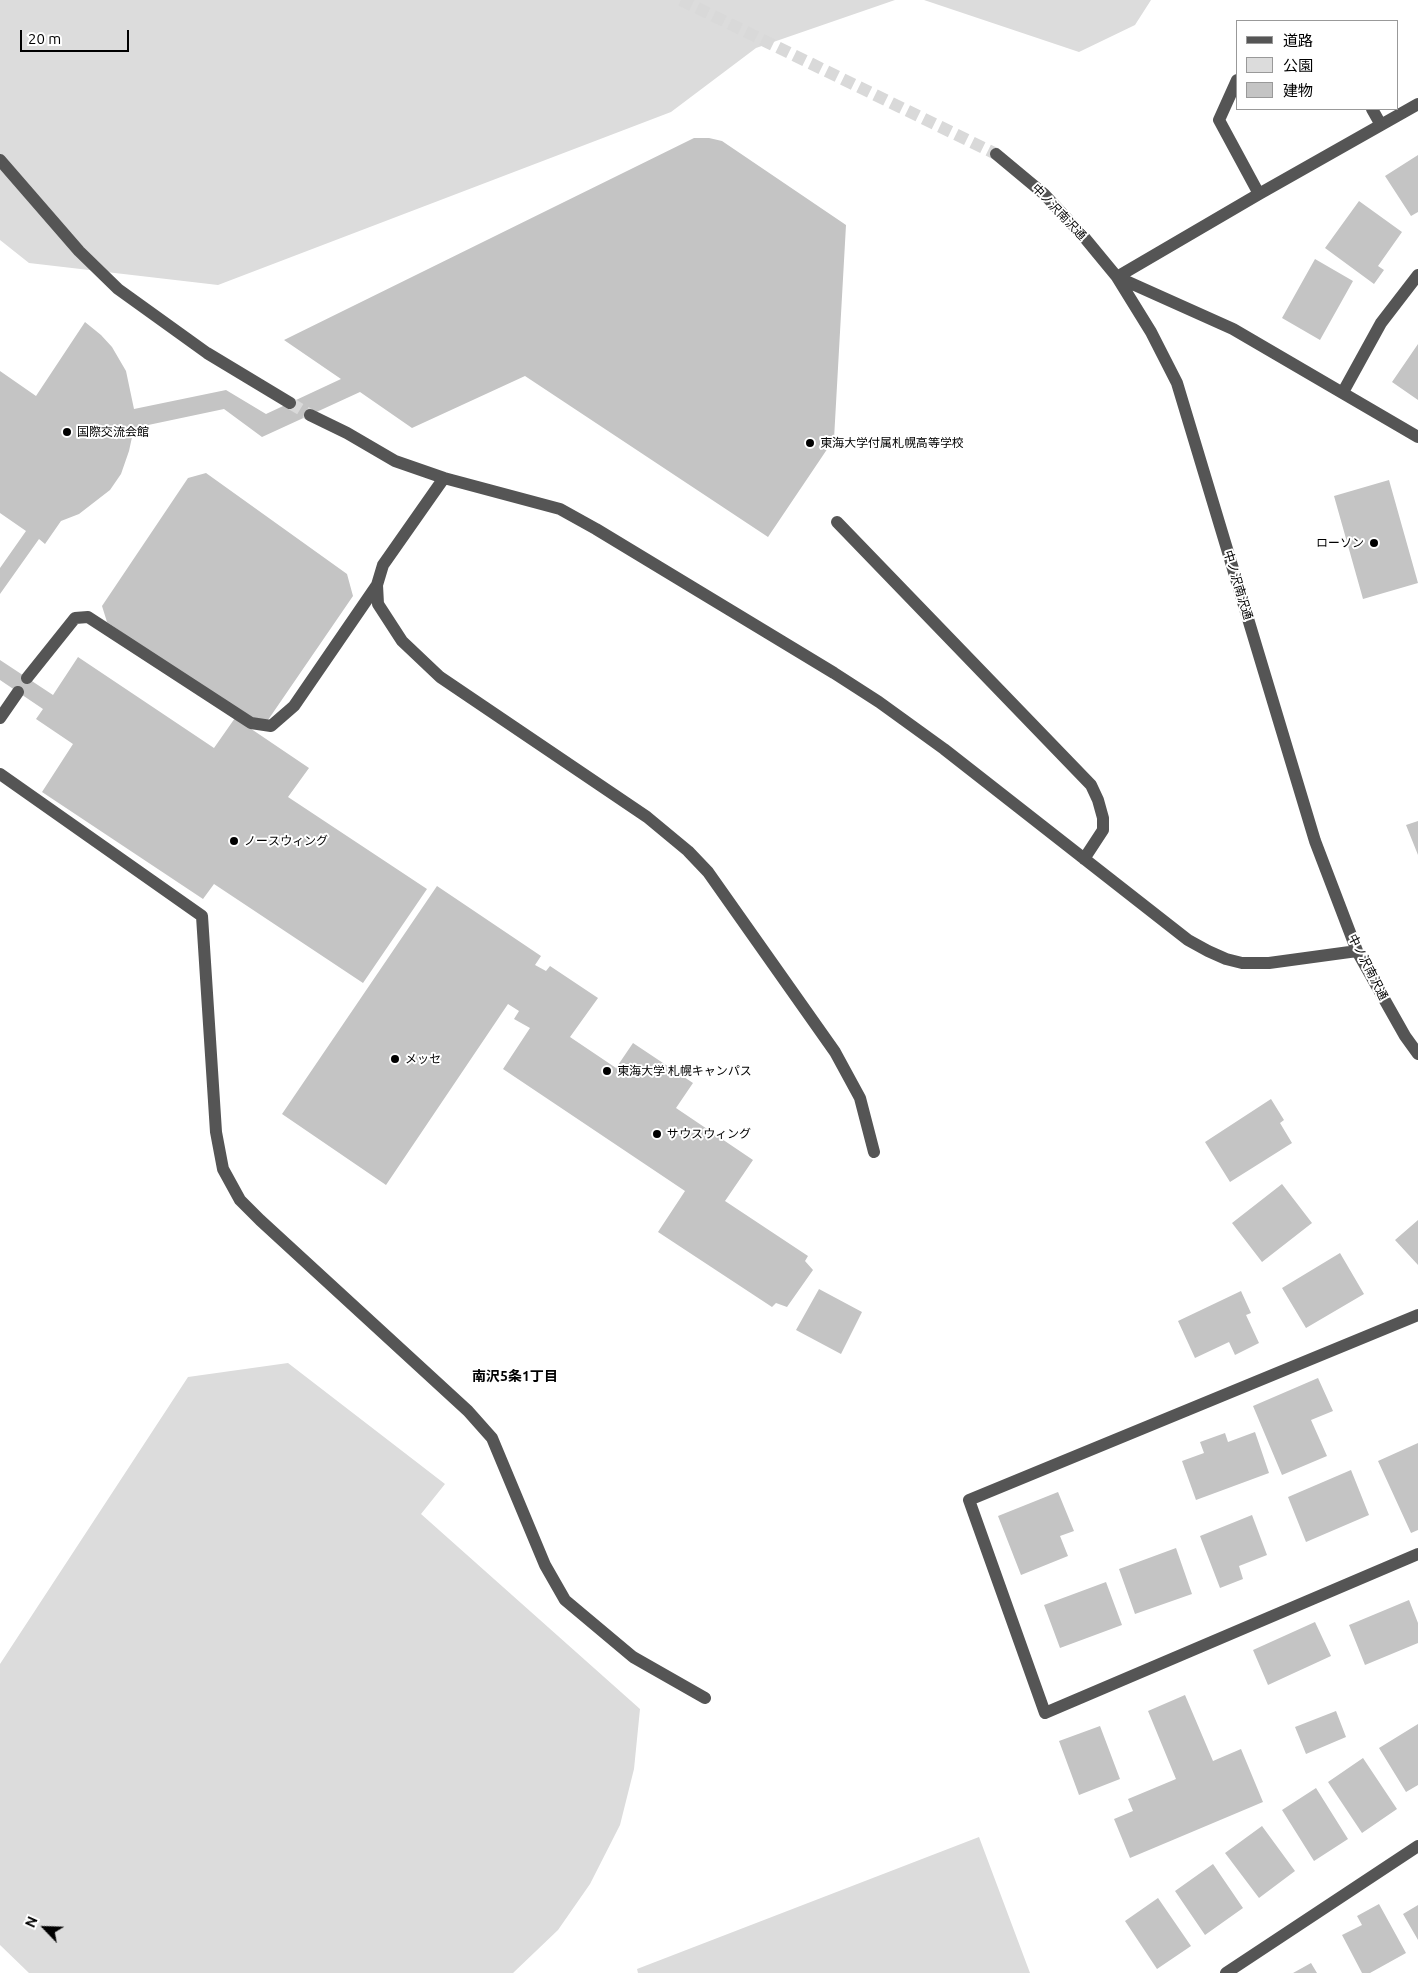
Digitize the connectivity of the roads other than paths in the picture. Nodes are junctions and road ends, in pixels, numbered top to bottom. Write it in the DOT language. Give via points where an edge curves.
graph roads {
  1 [pos="1236,82"];
  2 [pos="1418,104"];
  3 [pos="1373,110"];
  4 [pos="1381,124"];
  5 [pos="996,154"];
  6 [pos="0,160"];
  7 [pos="1259,194"];
  8 [pos="1418,275"];
  9 [pos="1117,277"];
  10 [pos="1343,392"];
  11 [pos="290,403"];
  12 [pos="310,415"];
  13 [pos="1418,437"];
  14 [pos="444,478"];
  15 [pos="836,522"];
  16 [pos="377,585"];
  17 [pos="27,678"];
  18 [pos="18,692"];
  19 [pos="0,718"];
  20 [pos="0,774"];
  21 [pos="1084,859"];
  22 [pos="1357,951"];
  23 [pos="1418,1054"];
  24 [pos="874,1152"];
  25 [pos="1418,1315"];
  26 [pos="1418,1554"];
  27 [pos="705,1698"];
  28 [pos="1418,1846"];
  29 [pos="1226,1973"];
  1 -- 7 [label="street" via="1219,120"];
  2 -- 4 [label="street"];
  3 -- 4 [label="street"];
  4 -- 7 [label="street"];
  5 -- 9 [label="street, 中ノ沢南沢通" via="1044,194"];
  6 -- 11 [label="street" via="79,251 118,289 207,353"];
  7 -- 9 [label="street"];
  8 -- 10 [label="street" via="1381,323"];
  9 -- 10 [label="street" via="1233,330"];
  9 -- 22 [label="street, 中ノ沢南沢通" via="1177,383 1315,840"];
  10 -- 13 [label="street"];
  12 -- 14 [label="street" via="395,461"];
  14 -- 16 [label="street" via="383,565"];
  14 -- 21 [label="street" via="560,509 596,529 879,702"];
  15 -- 21 [label="street" via="1091,785 1103,818 1103,830"];
  16 -- 17 [label="street" via="294,706 271,726 251,724 88,617 76,618"];
  16 -- 24 [label="street" via="378,604 402,641 440,677 647,817 708,872 835,1052 860,1098"];
  18 -- 19 [label="street"];
  20 -- 27 [label="street" via="202,916 216,1132 223,1169 240,1200 468,1410 492,1438 545,1565 565,1600 633,1657"];
  21 -- 22 [label="street" via="1188,940 1226,959 1268,963"];
  22 -- 23 [label="street, 中ノ沢南沢通"];
  25 -- 26 [label="street" via="969,1500 1045,1713"];
  28 -- 29 [label="street"];
}
